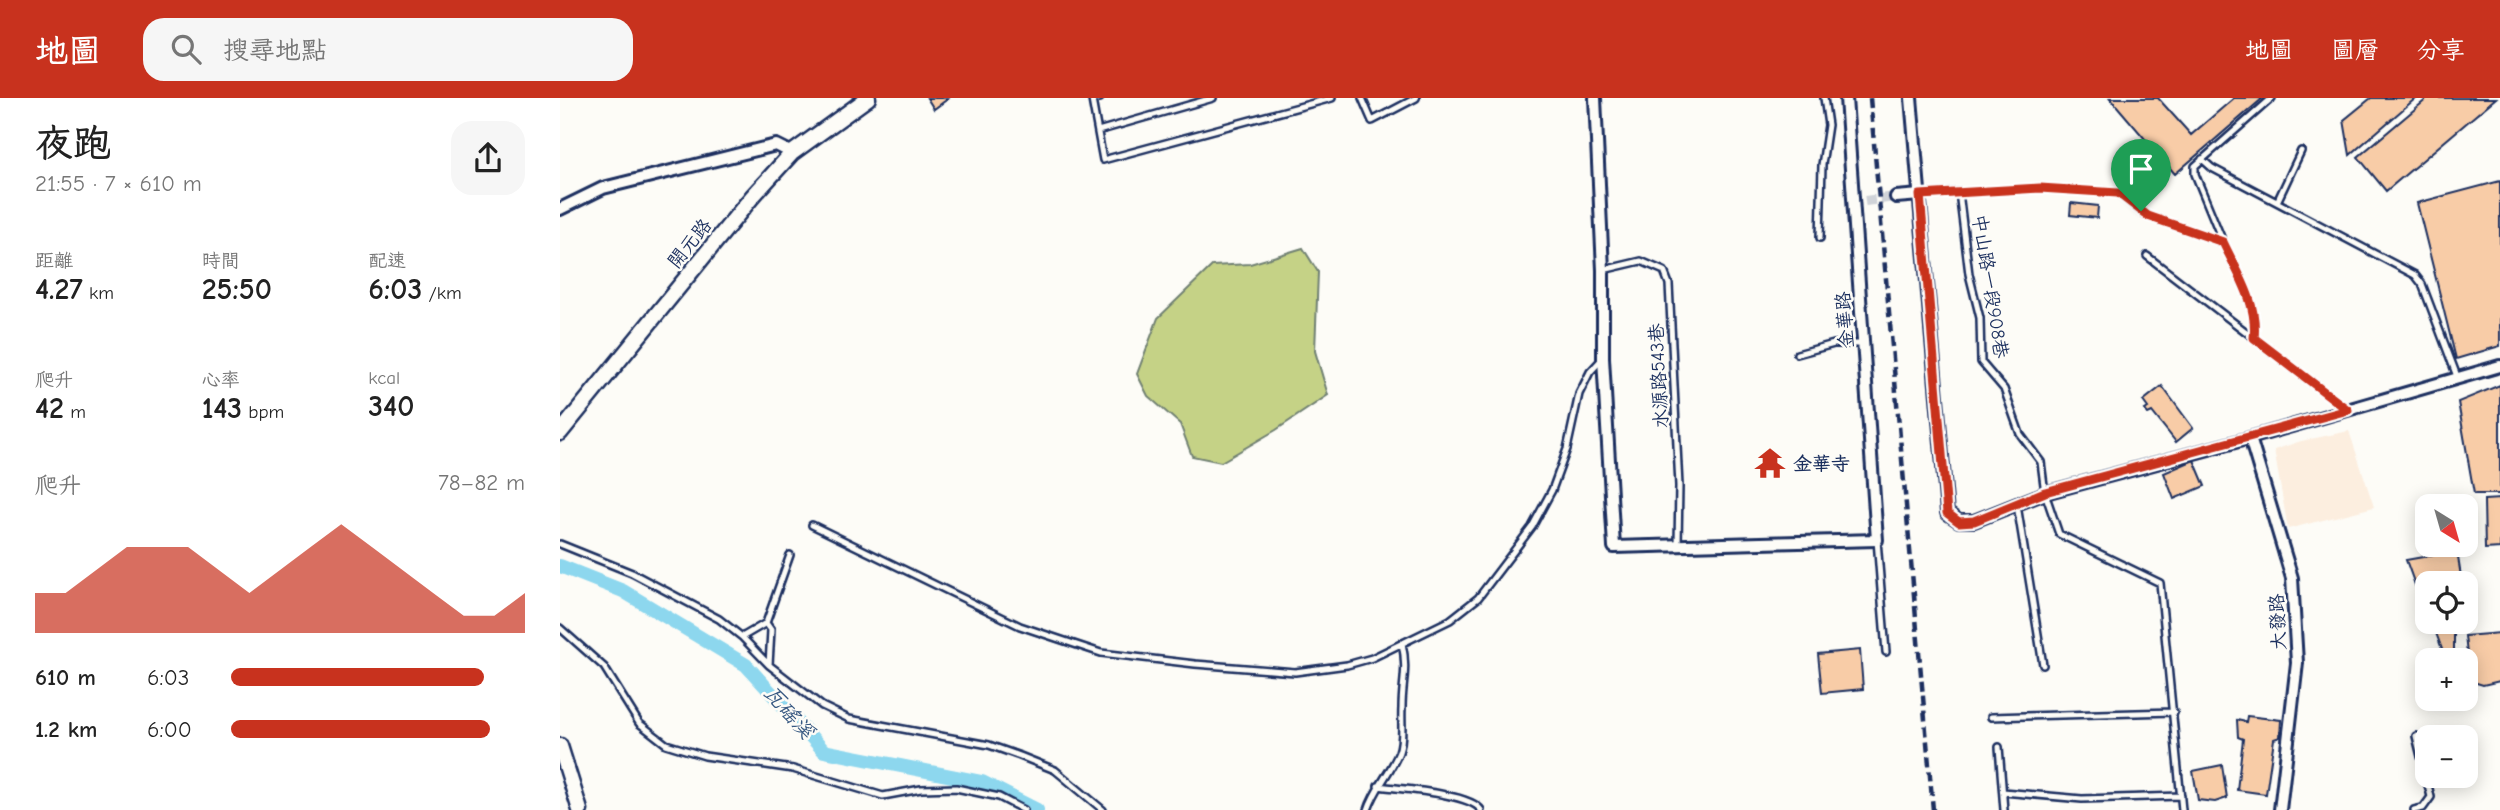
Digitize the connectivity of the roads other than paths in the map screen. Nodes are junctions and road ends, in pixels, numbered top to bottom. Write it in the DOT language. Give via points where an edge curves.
graph roads {
  1 [pos="868,98"];
  2 [pos="1100,98"];
  3 [pos="1213,98"];
  4 [pos="1332,98"];
  5 [pos="1362,98"];
  6 [pos="1416,98"];
  7 [pos="1595,98"];
  8 [pos="1824,98"];
  9 [pos="1846,98"];
  10 [pos="1911,98"];
  11 [pos="2272,98"];
  12 [pos="1092,99"];
  13 [pos="1098,131"];
  14 [pos="2301,151"];
  15 [pos="792,153"];
  16 [pos="2202,159"];
  17 [pos="1920,195"];
  18 [pos="1896,197"];
  19 [pos="1865,201"];
  20 [pos="1853,202"];
  21 [pos="2277,202"];
  22 [pos="560,209"];
  23 [pos="2145,215"];
  24 [pos="1820,238"];
  25 [pos="2223,242"];
  26 [pos="2147,256"];
  27 [pos="1602,270"];
  28 [pos="2254,338"];
  29 [pos="1864,344"];
  30 [pos="1797,355"];
  31 [pos="1603,358"];
  32 [pos="2500,366"];
  33 [pos="2458,379"];
  34 [pos="2348,410"];
  35 [pos="560,433"];
  36 [pos="2250,438"];
  37 [pos="2045,492"];
  38 [pos="2017,502"];
  39 [pos="812,525"];
  40 [pos="1877,540"];
  41 [pos="560,544"];
  42 [pos="1678,545"];
  43 [pos="790,555"];
  44 [pos="766,622"];
  45 [pos="560,628"];
  46 [pos="742,637"];
  47 [pos="1402,643"];
  48 [pos="1885,652"];
  49 [pos="769,665"];
  50 [pos="2043,665"];
  51 [pos="2174,712"];
  52 [pos="1992,717"];
  53 [pos="560,746"];
  54 [pos="1999,747"];
  55 [pos="1378,786"];
  56 [pos="2429,788"];
  57 [pos="2003,792"];
  58 [pos="2181,796"];
  59 [pos="580,810"];
  60 [pos="1024,810"];
  61 [pos="1103,810"];
  62 [pos="1368,810"];
  63 [pos="1480,810"];
  64 [pos="2004,810"];
  65 [pos="2182,810"];
  66 [pos="2280,810"];
  67 [pos="2414,810"];
  1 -- 15 [label="street, 開元路"];
  2 -- 12 [label="lane"];
  3 -- 13 [label="lane"];
  4 -- 13 [label="lane" via="1103,160"];
  5 -- 6 [label="lane" via="1372,121"];
  7 -- 27 [label="street"];
  8 -- 24 [label="lane" via="1828,125"];
  9 -- 20 [label="street, 金華路"];
  10 -- 17 [label="street"];
  11 -- 16 [label="lane"];
  12 -- 13 [label="lane"];
  14 -- 21 [label="lane"];
  15 -- 22 [label="street" via="776,145 603,188"];
  15 -- 35 [label="street, 開元路"];
  16 -- 21 [label="lane"];
  16 -- 25 [label="lane" via="2194,171"];
  17 -- 18 [label="street"];
  17 -- 37 [label="lane, 中山路一段908巷" via="1959,192 1969,274 1980,318 1981,362 2004,389 2020,434 2040,462"];
  17 -- 38 [label="street" via="1947,513 1959,522 1974,521"];
  19 -- 20 [label="street"];
  20 -- 29 [label="street, 金華路"];
  21 -- 33 [label="lane" via="2415,275"];
  23 -- 25 [label="lane"];
  25 -- 28 [label="lane" via="2253,307"];
  26 -- 28 [label="lane"];
  27 -- 31 [label="street"];
  27 -- 42 [label="lane, 水源路543巷" via="1641,261 1664,271 1669,284"];
  28 -- 34 [label="lane"];
  29 -- 30 [label="lane" via="1834,344"];
  29 -- 40 [label="street, 金華路"];
  31 -- 42 [label="street" via="1614,547"];
  31 -- 47 [label="lane" via="1579,394 1567,449 1532,527 1478,598 1450,620"];
  32 -- 33 [label="street"];
  33 -- 34 [label="street"];
  34 -- 36 [label="street"];
  36 -- 37 [label="street"];
  36 -- 66 [label="street, 大發路" via="2292,578 2297,663"];
  37 -- 38 [label="street"];
  37 -- 51 [label="lane, 中山路一段908巷" via="2059,534 2160,583"];
  38 -- 50 [label="lane"];
  39 -- 47 [label="lane" via="1020,626 1101,653 1295,671 1347,665"];
  40 -- 42 [label="street"];
  40 -- 48 [label="lane"];
  41 -- 46 [label="lane" via="651,583 719,619"];
  43 -- 44 [label="lane"];
  44 -- 46 [label="lane"];
  44 -- 49 [label="lane" via="771,630"];
  45 -- 60 [label="lane" via="604,667 639,723 666,744 705,756 793,769 883,796 956,788 999,797"];
  46 -- 49 [label="lane"];
  47 -- 55 [label="lane" via="1407,667 1402,735 1398,753"];
  49 -- 61 [label="lane" via="822,706 849,719 989,745 1020,756 1055,770"];
  51 -- 52 [label="lane"];
  51 -- 58 [label="lane, 中山路一段908巷"];
  53 -- 59 [label="street"];
  54 -- 57 [label="lane"];
  55 -- 62 [label="lane"];
  55 -- 63 [label="lane" via="1475,802"];
  56 -- 67 [label="lane" via="2431,797 2423,808"];
  57 -- 58 [label="lane" via="2082,799"];
  57 -- 64 [label="lane"];
  58 -- 65 [label="lane, 中山路一段908巷"];
}
